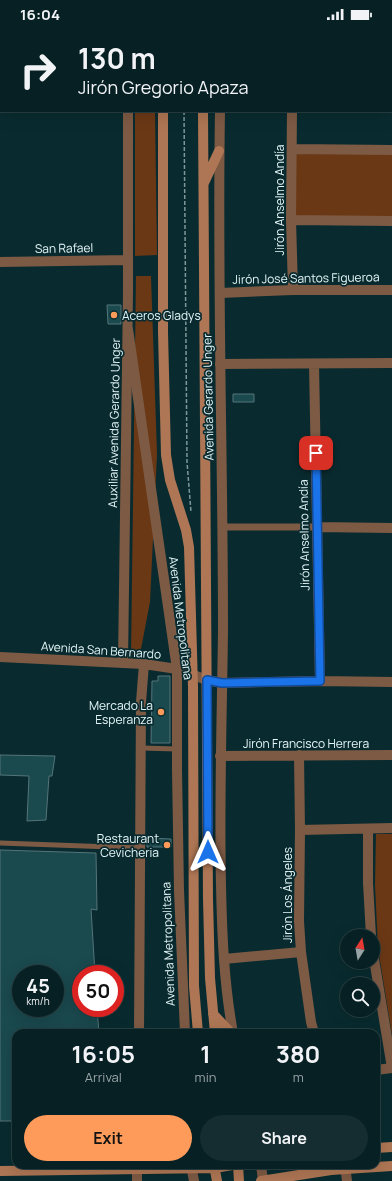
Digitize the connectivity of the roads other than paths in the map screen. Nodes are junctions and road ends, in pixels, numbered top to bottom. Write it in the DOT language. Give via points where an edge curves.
graph roads {
  1 [pos="128,112"];
  2 [pos="163,112"];
  3 [pos="203,112"];
  4 [pos="220,112"];
  5 [pos="292,112"];
  6 [pos="292,149"];
  7 [pos="392,150"];
  8 [pos="219,151"];
  9 [pos="203,184"];
  10 [pos="291,220"];
  11 [pos="392,221"];
  12 [pos="128,260"];
  13 [pos="0,262"];
  14 [pos="293,290"];
  15 [pos="392,290"];
  16 [pos="220,293"];
  17 [pos="128,329"];
  18 [pos="392,363"];
  19 [pos="220,364"];
  20 [pos="314,364"];
  21 [pos="222,527"];
  22 [pos="317,527"];
  23 [pos="392,528"];
  24 [pos="0,657"];
  25 [pos="123,663"];
  26 [pos="144,664"];
  27 [pos="177,669"];
  28 [pos="192,674"];
  29 [pos="207,680"];
  30 [pos="320,681"];
  31 [pos="392,682"];
  32 [pos="222,683"];
  33 [pos="141,748"];
  34 [pos="177,749"];
  35 [pos="299,755"];
  36 [pos="392,755"];
  37 [pos="220,756"];
  38 [pos="392,828"];
  39 [pos="368,829"];
  40 [pos="300,830"];
  41 [pos="0,843"];
  42 [pos="140,848"];
  43 [pos="371,929"];
  44 [pos="301,952"];
  45 [pos="224,959"];
  46 [pos="376,969"];
  47 [pos="213,1014"];
  48 [pos="139,1029"];
  49 [pos="185,1029"];
  50 [pos="198,1029"];
  51 [pos="215,1029"];
  52 [pos="228,1029"];
  53 [pos="231,1029"];
  54 [pos="313,1029"];
  55 [pos="392,1068"];
  56 [pos="380,1070"];
  57 [pos="392,1147"];
  58 [pos="380,1148"];
  59 [pos="380,1166"];
  60 [pos="392,1166"];
  61 [pos="68,1169"];
  62 [pos="137,1169"];
  63 [pos="191,1169"];
  64 [pos="215,1169"];
  65 [pos="238,1169"];
  66 [pos="261,1169"];
  67 [pos="333,1169"];
  68 [pos="345,1169"];
  69 [pos="0,1171"];
  70 [pos="137,1181"];
  71 [pos="194,1181"];
  72 [pos="217,1181"];
  73 [pos="239,1181"];
  74 [pos="262,1181"];
  75 [pos="347,1181"];
  1 -- 12 [label="street, Auxiliar Avenida Gerardo Unger"];
  2 -- 28 [label="main road" via="166,455 171,485 189,547"];
  3 -- 9 [label="main road, Avenida Gerardo Unger"];
  4 -- 8 [label="street, Avenida Gerardo Unger"];
  5 -- 6 [label="street, Jirón Anselmo Andía"];
  6 -- 7 [label="street"];
  6 -- 10 [label="street, Jirón Anselmo Andía"];
  8 -- 9 [label="main road"];
  8 -- 16 [label="street, Avenida Gerardo Unger"];
  9 -- 29 [label="main road, Avenida Gerardo Unger"];
  10 -- 11 [label="street"];
  10 -- 14 [label="street, Jirón Anselmo Andía"];
  12 -- 13 [label="street, San Rafael"];
  12 -- 17 [label="street, Auxiliar Avenida Gerardo Unger"];
  14 -- 15 [label="street, Jirón José Santos Figueroa"];
  14 -- 16 [label="street, Jirón José Santos Figueroa"];
  16 -- 19 [label="street, Avenida Gerardo Unger"];
  17 -- 25 [label="street, Auxiliar Avenida Gerardo Unger"];
  17 -- 27 [label="street, Avenida Metropolitana"];
  18 -- 20 [label="street"];
  19 -- 20 [label="street"];
  19 -- 21 [label="street, Avenida Gerardo Unger"];
  20 -- 22 [label="street, Jirón Anselmo Andía"];
  21 -- 22 [label="street"];
  21 -- 32 [label="street, Avenida Gerardo Unger"];
  22 -- 23 [label="street"];
  22 -- 30 [label="street, Jirón Anselmo Andía"];
  24 -- 25 [label="street, Avenida San Bernardo"];
  25 -- 26 [label="street, Avenida San Bernardo"];
  26 -- 27 [label="street, Avenida San Bernardo"];
  26 -- 33 [label="street"];
  27 -- 28 [label="street, Avenida San Bernardo"];
  27 -- 34 [label="street, Avenida Metropolitana"];
  28 -- 29 [label="street, Avenida San Bernardo"];
  28 -- 50 [label="main road, Avenida Metropolitana" via="194,986"];
  29 -- 32 [label="street, Avenida San Bernardo"];
  29 -- 47 [label="main road, Avenida Metropolitana" via="210,978"];
  30 -- 31 [label="street, Avenida San Bernardo"];
  30 -- 32 [label="street, Avenida San Bernardo"];
  32 -- 37 [label="street"];
  33 -- 34 [label="lane"];
  33 -- 42 [label="street"];
  34 -- 49 [label="street, Avenida Metropolitana"];
  35 -- 36 [label="street, Jirón Francisco Herrera"];
  35 -- 37 [label="street, Jirón Francisco Herrera"];
  35 -- 40 [label="street, Jirón Los Ángeles"];
  37 -- 45 [label="street" via="219,819"];
  38 -- 39 [label="street"];
  39 -- 40 [label="street"];
  39 -- 43 [label="street"];
  40 -- 44 [label="street, Jirón Los Ángeles" via="298,921"];
  41 -- 42 [label="lane"];
  42 -- 48 [label="street"];
  44 -- 45 [label="street"];
  44 -- 54 [label="street, Jirón Los Ángeles"];
  45 -- 53 [label="street"];
  46 -- 55 [label="street"];
  47 -- 51 [label="main road, Avenida Metropolitana"];
  47 -- 52 [label="main road"];
  55 -- 56 [label="street"];
  57 -- 58 [label="main road"];
  59 -- 60 [label="main road"];
  61 -- 69 [label="main road"];
  62 -- 70 [label="street"];
  63 -- 71 [label="street"];
  64 -- 72 [label="main road"];
  65 -- 73 [label="main road"];
  66 -- 74 [label="street"];
  67 -- 74 [label="main road"];
  68 -- 75 [label="street"];
}
